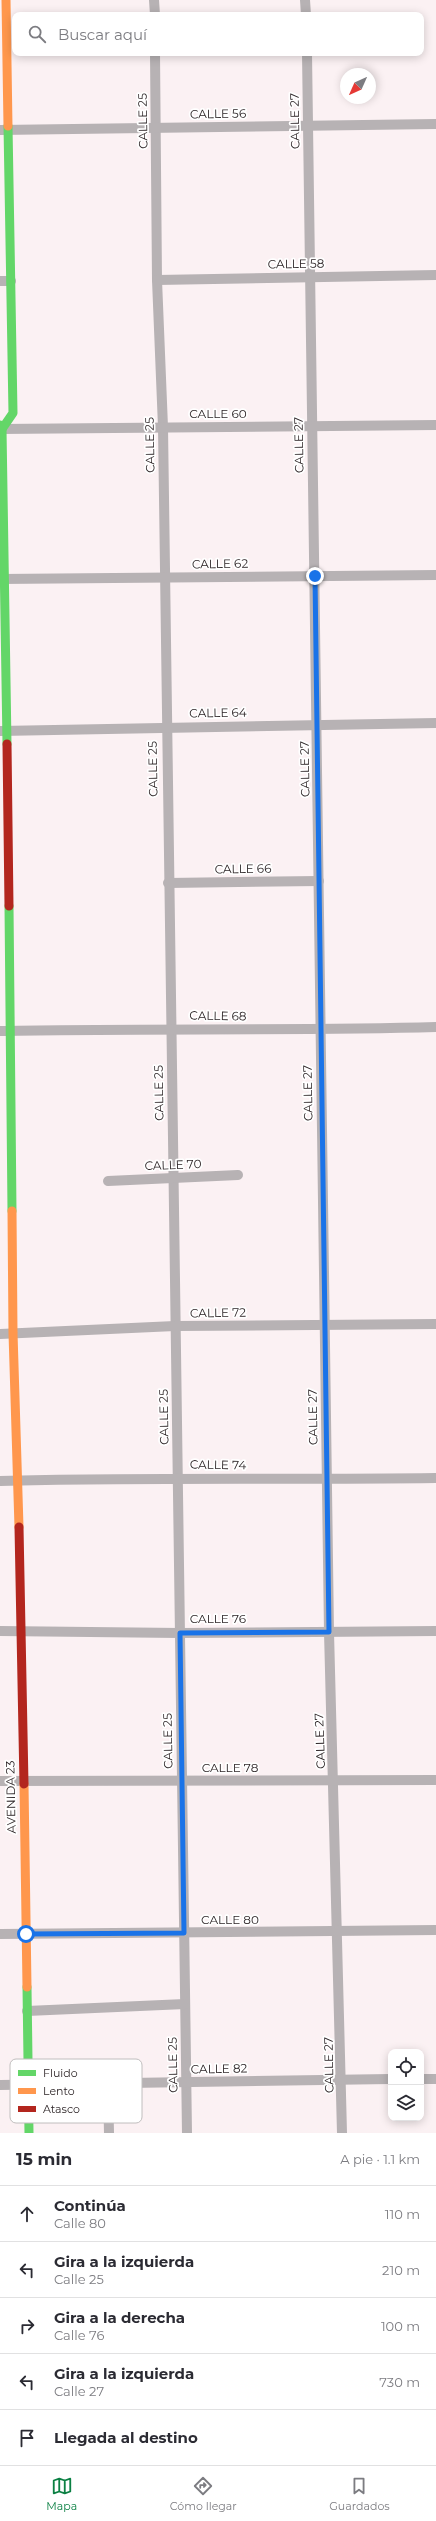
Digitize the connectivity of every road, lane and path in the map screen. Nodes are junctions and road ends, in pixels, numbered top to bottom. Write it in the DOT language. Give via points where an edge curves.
graph roads {
  1 [pos="6,0"];
  2 [pos="154,0"];
  3 [pos="305,0"];
  4 [pos="155,12"];
  5 [pos="306,12"];
  6 [pos="155,56"];
  7 [pos="307,56"];
  8 [pos="436,124"];
  9 [pos="308,126"];
  10 [pos="156,127"];
  11 [pos="4,130"];
  12 [pos="436,275"];
  13 [pos="309,277"];
  14 [pos="157,280"];
  15 [pos="11,281"];
  16 [pos="0,282"];
  17 [pos="436,425"];
  18 [pos="312,426"];
  19 [pos="163,427"];
  20 [pos="1,428"];
  21 [pos="436,575"];
  22 [pos="315,576"];
  23 [pos="163,578"];
  24 [pos="2,579"];
  25 [pos="436,723"];
  26 [pos="317,725"];
  27 [pos="166,727"];
  28 [pos="3,731"];
  29 [pos="319,881"];
  30 [pos="168,883"];
  31 [pos="436,1027"];
  32 [pos="171,1028"];
  33 [pos="11,1030"];
  34 [pos="0,1031"];
  35 [pos="321,1031"];
  36 [pos="238,1175"];
  37 [pos="173,1178"];
  38 [pos="108,1181"];
  39 [pos="436,1324"];
  40 [pos="325,1325"];
  41 [pos="175,1326"];
  42 [pos="13,1333"];
  43 [pos="0,1334"];
  44 [pos="178,1478"];
  45 [pos="436,1478"];
  46 [pos="327,1480"];
  47 [pos="17,1481"];
  48 [pos="0,1482"];
  49 [pos="0,1631"];
  50 [pos="22,1631"];
  51 [pos="436,1631"];
  52 [pos="329,1632"];
  53 [pos="180,1633"];
  54 [pos="334,1780"];
  55 [pos="436,1780"];
  56 [pos="0,1781"];
  57 [pos="23,1781"];
  58 [pos="182,1781"];
  59 [pos="436,1930"];
  60 [pos="184,1933"];
  61 [pos="338,1933"];
  62 [pos="0,1934"];
  63 [pos="26,1934"];
  64 [pos="185,2004"];
  65 [pos="27,2011"];
  66 [pos="28,2059"];
  67 [pos="388,2079"];
  68 [pos="424,2079"];
  69 [pos="436,2079"];
  70 [pos="342,2080"];
  71 [pos="187,2082"];
  72 [pos="142,2083"];
  73 [pos="0,2085"];
  74 [pos="10,2085"];
  75 [pos="29,2123"];
  76 [pos="109,2123"];
  77 [pos="29,2133"];
  78 [pos="109,2133"];
  79 [pos="188,2133"];
  80 [pos="342,2133"];
  1 -- 11 [label="street"];
  2 -- 4 [label="street"];
  3 -- 5 [label="street"];
  6 -- 10 [label="street, CALLE 25"];
  7 -- 9 [label="street, CALLE 27"];
  8 -- 9 [label="street, CALLE 56"];
  9 -- 10 [label="street, CALLE 56"];
  9 -- 13 [label="street, CALLE 27"];
  10 -- 11 [label="street, CALLE 56"];
  10 -- 14 [label="street, CALLE 25"];
  11 -- 15 [label="street"];
  12 -- 13 [label="street, CALLE 58"];
  13 -- 14 [label="street, CALLE 58"];
  13 -- 18 [label="street, CALLE 27"];
  14 -- 19 [label="street, CALLE 25"];
  15 -- 16 [label="street"];
  15 -- 20 [label="street" via="13,413"];
  17 -- 18 [label="street, CALLE 60"];
  18 -- 19 [label="street, CALLE 60"];
  18 -- 22 [label="street, CALLE 27"];
  19 -- 20 [label="street, CALLE 60"];
  19 -- 23 [label="street, CALLE 25"];
  20 -- 24 [label="street, AVENIDA 23"];
  21 -- 22 [label="street, CALLE 62"];
  22 -- 23 [label="street, CALLE 62"];
  22 -- 26 [label="street, CALLE 27"];
  23 -- 24 [label="street, CALLE 62"];
  23 -- 27 [label="street, CALLE 25"];
  24 -- 28 [label="street, AVENIDA 23"];
  25 -- 26 [label="street, CALLE 64"];
  26 -- 27 [label="street, CALLE 64"];
  26 -- 29 [label="street, CALLE 27"];
  27 -- 28 [label="street, CALLE 64"];
  27 -- 30 [label="street, CALLE 25"];
  28 -- 33 [label="street, AVENIDA 23"];
  29 -- 30 [label="street, CALLE 66"];
  29 -- 35 [label="street, CALLE 27"];
  30 -- 32 [label="street, CALLE 25"];
  31 -- 35 [label="street, CALLE 68"];
  32 -- 33 [label="street, CALLE 68"];
  32 -- 35 [label="street, CALLE 68"];
  32 -- 37 [label="street, CALLE 25"];
  33 -- 34 [label="street, CALLE 68"];
  33 -- 42 [label="street, AVENIDA 23"];
  35 -- 40 [label="street, CALLE 27"];
  36 -- 37 [label="street, CALLE 70"];
  37 -- 38 [label="street, CALLE 70"];
  37 -- 41 [label="street, CALLE 25"];
  39 -- 40 [label="street, CALLE 72"];
  40 -- 41 [label="street, CALLE 72"];
  40 -- 46 [label="street, CALLE 27"];
  41 -- 42 [label="street, CALLE 72"];
  41 -- 44 [label="street, CALLE 25"];
  42 -- 43 [label="street, CALLE 72"];
  42 -- 47 [label="street, AVENIDA 23"];
  44 -- 46 [label="street, CALLE 74"];
  44 -- 47 [label="street, CALLE 74"];
  44 -- 53 [label="street, CALLE 25"];
  45 -- 46 [label="street, CALLE 74"];
  46 -- 52 [label="street, CALLE 27"];
  47 -- 48 [label="street, CALLE 74"];
  47 -- 50 [label="street, AVENIDA 23"];
  49 -- 50 [label="street, CALLE 76"];
  50 -- 53 [label="street, CALLE 76"];
  50 -- 57 [label="street, AVENIDA 23"];
  51 -- 52 [label="street, CALLE 76"];
  52 -- 53 [label="street, CALLE 76"];
  52 -- 54 [label="street, CALLE 27"];
  53 -- 58 [label="street, CALLE 25"];
  54 -- 55 [label="street, CALLE 78"];
  54 -- 58 [label="street, CALLE 78"];
  54 -- 61 [label="street, CALLE 27"];
  56 -- 57 [label="street, CALLE 78"];
  57 -- 58 [label="street, CALLE 78"];
  57 -- 63 [label="street, AVENIDA 23"];
  58 -- 60 [label="street, CALLE 25"];
  59 -- 61 [label="street, CALLE 80"];
  60 -- 61 [label="street, CALLE 80"];
  60 -- 63 [label="street, CALLE 80"];
  60 -- 64 [label="street, CALLE 25"];
  61 -- 70 [label="street, CALLE 27"];
  62 -- 63 [label="street, CALLE 80"];
  63 -- 65 [label="street, AVENIDA 23"];
  64 -- 65 [label="street"];
  64 -- 71 [label="street, CALLE 25"];
  65 -- 66 [label="street, AVENIDA 23"];
  67 -- 70 [label="street, CALLE 82"];
  68 -- 69 [label="street"];
  70 -- 71 [label="street, CALLE 82"];
  70 -- 80 [label="street, CALLE 27"];
  71 -- 72 [label="street, CALLE 82"];
  71 -- 79 [label="street, CALLE 25"];
  73 -- 74 [label="street, CALLE 82"];
  75 -- 77 [label="street, AVENIDA 23"];
  76 -- 78 [label="street"];
}
